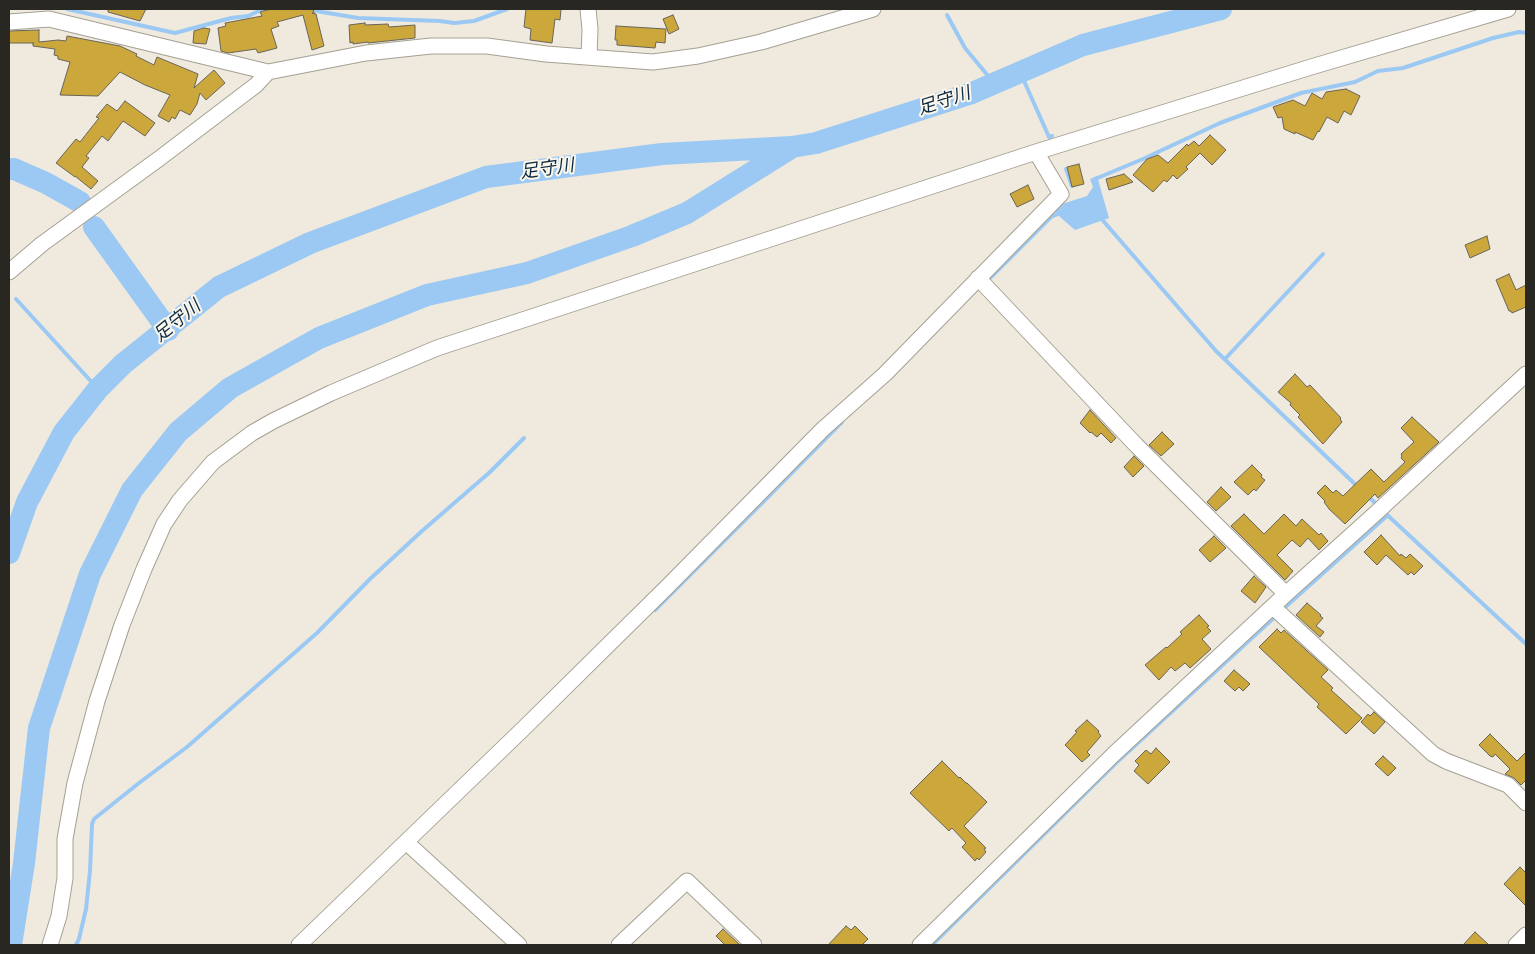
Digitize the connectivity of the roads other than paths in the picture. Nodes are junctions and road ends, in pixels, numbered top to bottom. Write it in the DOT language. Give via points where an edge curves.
graph roads {
  1 [pos="588,9"];
  2 [pos="873,9"];
  3 [pos="1508,9"];
  4 [pos="53,13"];
  5 [pos="9,22"];
  6 [pos="589,58"];
  7 [pos="268,72"];
  8 [pos="1036,152"];
  9 [pos="9,272"];
  10 [pos="982,282"];
  11 [pos="1526,374"];
  12 [pos="1286,594"];
  13 [pos="1277,611"];
  14 [pos="1526,802"];
  15 [pos="410,845"];
  16 [pos="1526,935"];
  17 [pos="50,945"];
  18 [pos="299,945"];
  19 [pos="519,945"];
  20 [pos="619,945"];
  21 [pos="754,945"];
  22 [pos="920,945"];
  23 [pos="1516,945"];
  1 -- 6 [label="street"];
  2 -- 6 [label="street" via="761,42 698,56 653,62"];
  3 -- 8 [label="street"];
  4 -- 5 [label="street"];
  4 -- 7 [label="street"];
  6 -- 7 [label="street" via="487,46 431,46"];
  7 -- 9 [label="street" via="256,85"];
  8 -- 10 [label="street" via="1061,194"];
  8 -- 17 [label="street" via="437,348 273,421 252,432 213,462 164,524 122,625 75,783 65,839 65,878"];
  10 -- 12 [label="street" via="1136,445"];
  10 -- 15 [label="street" via="823,429"];
  11 -- 12 [label="street"];
  12 -- 13 [label="street"];
  13 -- 14 [label="street" via="1433,754 1508,785"];
  13 -- 22 [label="street" via="1114,754"];
  15 -- 18 [label="street"];
  15 -- 19 [label="street"];
  16 -- 23 [label="street"];
  20 -- 21 [label="street" via="687,881"];
}
